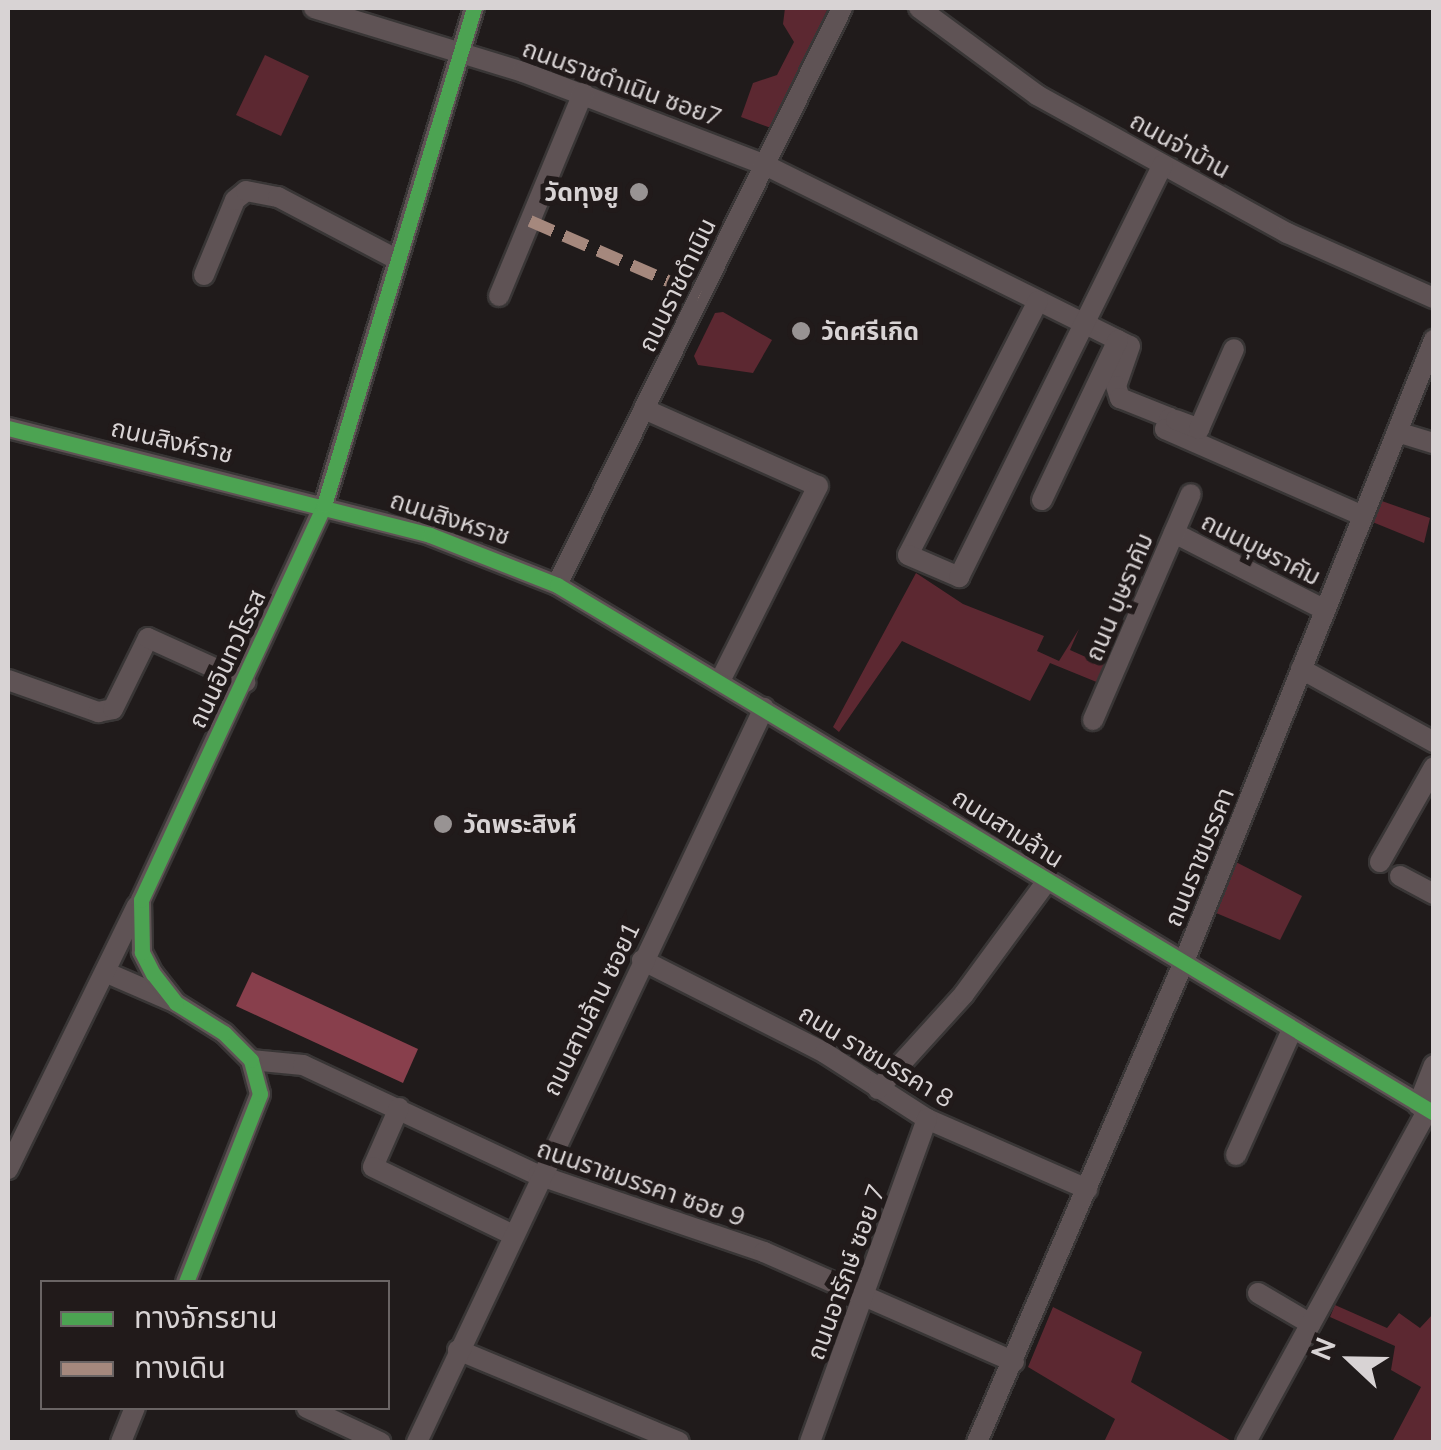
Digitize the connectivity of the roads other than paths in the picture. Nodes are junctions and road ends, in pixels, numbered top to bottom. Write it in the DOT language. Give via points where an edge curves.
graph roads {
  1 [pos="314,8"];
  2 [pos="474,8"];
  3 [pos="842,8"];
  4 [pos="918,8"];
  5 [pos="460,52"];
  6 [pos="583,94"];
  7 [pos="764,165"];
  8 [pos="1163,165"];
  9 [pos="394,258"];
  10 [pos="204,275"];
  11 [pos="499,296"];
  12 [pos="1434,298"];
  13 [pos="1038,302"];
  14 [pos="1081,323"];
  15 [pos="1118,340"];
  16 [pos="1434,340"];
  17 [pos="1234,348"];
  18 [pos="644,408"];
  19 [pos="1170,418"];
  20 [pos="8,428"];
  21 [pos="1396,432"];
  22 [pos="1434,443"];
  23 [pos="1192,494"];
  24 [pos="1042,500"];
  25 [pos="324,505"];
  26 [pos="352,513"];
  27 [pos="1362,516"];
  28 [pos="315,526"];
  29 [pos="1174,533"];
  30 [pos="557,585"];
  31 [pos="1325,610"];
  32 [pos="1301,669"];
  33 [pos="8,680"];
  34 [pos="720,681"];
  35 [pos="245,682"];
  36 [pos="764,708"];
  37 [pos="1093,720"];
  38 [pos="1430,730"];
  39 [pos="1434,767"];
  40 [pos="1380,862"];
  41 [pos="1400,876"];
  42 [pos="1046,881"];
  43 [pos="1434,894"];
  44 [pos="140,900"];
  45 [pos="642,960"];
  46 [pos="1183,964"];
  47 [pos="105,972"];
  48 [pos="176,1003"];
  49 [pos="1291,1032"];
  50 [pos="251,1060"];
  51 [pos="1434,1064"];
  52 [pos="878,1088"];
  53 [pos="400,1108"];
  54 [pos="1426,1109"];
  55 [pos="927,1119"];
  56 [pos="1236,1155"];
  57 [pos="8,1169"];
  58 [pos="538,1176"];
  59 [pos="1087,1189"];
  60 [pos="512,1234"];
  61 [pos="187,1280"];
  62 [pos="1258,1292"];
  63 [pos="864,1298"];
  64 [pos="1311,1324"];
  65 [pos="458,1350"];
  66 [pos="1014,1362"];
  67 [pos="134,1410"];
  68 [pos="311,1410"];
  69 [pos="120,1442"];
  70 [pos="380,1442"];
  71 [pos="416,1442"];
  72 [pos="679,1442"];
  73 [pos="810,1442"];
  74 [pos="977,1442"];
  75 [pos="1246,1442"];
  1 -- 5 [label="street, ถนนราชดำเนิน ซอย7"];
  2 -- 5 [label="street, ถนนอินทวโรรส"];
  3 -- 7 [label="street, ถนนราชดำเนิน"];
  4 -- 8 [label="street, ถนนจ่าบ้าน" via="1037,95"];
  5 -- 6 [label="street, ถนนราชดำเนิน ซอย7"];
  5 -- 9 [label="street, ถนนอินทวโรรส"];
  6 -- 7 [label="street, ถนนราชดำเนิน ซอย7"];
  6 -- 11 [label="street"];
  7 -- 13 [label="street, ถนนราชดำเนิน ซอย7"];
  7 -- 18 [label="street, ถนนราชดำเนิน"];
  8 -- 12 [label="street, ถนนจ่าบ้าน" via="1287,233"];
  8 -- 14 [label="street"];
  9 -- 10 [label="street" via="278,198 246,191 234,200"];
  9 -- 25 [label="street, ถนนอินทวโรรส"];
  13 -- 14 [label="street, ถนนราชดำเนิน ซอย7"];
  13 -- 14 [label="street" via="908,556 958,578"];
  14 -- 15 [label="street, ถนนราชดำเนิน ซอย7"];
  15 -- 19 [label="street" via="1131,352 1116,393"];
  15 -- 24 [label="street"];
  16 -- 21 [label="street, ถนนราชมรรคา"];
  17 -- 19 [label="street" via="1199,430"];
  18 -- 30 [label="street, ถนนราชดำเนิน"];
  18 -- 34 [label="street" via="818,486"];
  19 -- 27 [label="street" via="1165,429"];
  20 -- 25 [label="street, ถนนสิงห์ราช"];
  21 -- 22 [label="street"];
  21 -- 27 [label="street, ถนนราชมรรคา"];
  23 -- 29 [label="street, ถนน บุษราคัม"];
  25 -- 26 [label="street, ถนนสิงหราช"];
  25 -- 28 [label="street, ถนนอินทวโรรส"];
  26 -- 28 [label="street"];
  26 -- 30 [label="street, ถนนสิงหราช" via="486,554"];
  27 -- 31 [label="street, ถนนราชมรรคา"];
  28 -- 35 [label="street, ถนนอินทวโรรส"];
  29 -- 31 [label="street, ถนนบุษราคัม"];
  29 -- 37 [label="street, ถนน บุษราคัม"];
  30 -- 34 [label="street, ถนนสามล้าน"];
  31 -- 32 [label="street, ถนนราชมรรคา"];
  32 -- 38 [label="street"];
  32 -- 46 [label="street, ถนนราชมรรคา"];
  33 -- 35 [label="street" via="98,712 113,709 148,638"];
  34 -- 36 [label="street, ถนนสามล้าน"];
  35 -- 44 [label="street, ถนนอินทวโรรส"];
  36 -- 42 [label="street, ถนนสามล้าน"];
  36 -- 45 [label="street, ถนนสามล้าน ซอย1"];
  39 -- 40 [label="street"];
  41 -- 43 [label="street"];
  42 -- 46 [label="street, ถนนสามล้าน"];
  42 -- 52 [label="street" via="964,994"];
  44 -- 47 [label="street"];
  44 -- 48 [label="street, ถนนอินทวโรรส" via="142,952"];
  45 -- 52 [label="street, ถนน ราชมรรคา 8" via="740,1006"];
  45 -- 58 [label="street, ถนนสามล้าน ซอย1"];
  46 -- 49 [label="street, ถนนสามล้าน"];
  46 -- 59 [label="street, ถนนราชมรรคา"];
  47 -- 48 [label="street, ถนนอินทวโรรส"];
  47 -- 57 [label="street"];
  48 -- 50 [label="street, ถนนอินทวโรรส" via="224,1033"];
  49 -- 54 [label="street, ถนนสามล้าน"];
  49 -- 56 [label="street"];
  50 -- 53 [label="street, ถนนราชมรรคา ซอย 9" via="302,1065"];
  50 -- 61 [label="street" via="260,1094"];
  51 -- 54 [label="street"];
  52 -- 55 [label="street, ถนน ราชมรรคา 8"];
  53 -- 58 [label="street, ถนนราชมรรคา ซอย 9"];
  53 -- 60 [label="street" via="373,1167"];
  54 -- 64 [label="street"];
  55 -- 59 [label="street, ถนน ราชมรรคา 8"];
  55 -- 63 [label="street, ถนนอารักษ์ ซอย 7"];
  58 -- 60 [label="street, ถนนสามล้าน ซอย1"];
  58 -- 63 [label="street, ถนนราชมรรคา ซอย 9" via="764,1252"];
  59 -- 66 [label="street, ถนนราชมรรคา"];
  60 -- 65 [label="street, ถนนสามล้าน ซอย1"];
  62 -- 64 [label="street"];
  63 -- 66 [label="street, ถนนราชมรรคา ซอย 9"];
  63 -- 73 [label="street, ถนนอารักษ์ ซอย 7"];
  64 -- 75 [label="street"];
  65 -- 71 [label="street, ถนนสามล้าน ซอย1"];
  65 -- 72 [label="street"];
  66 -- 74 [label="street, ถนนราชมรรคา"];
  67 -- 69 [label="street"];
  68 -- 70 [label="street"];
}
